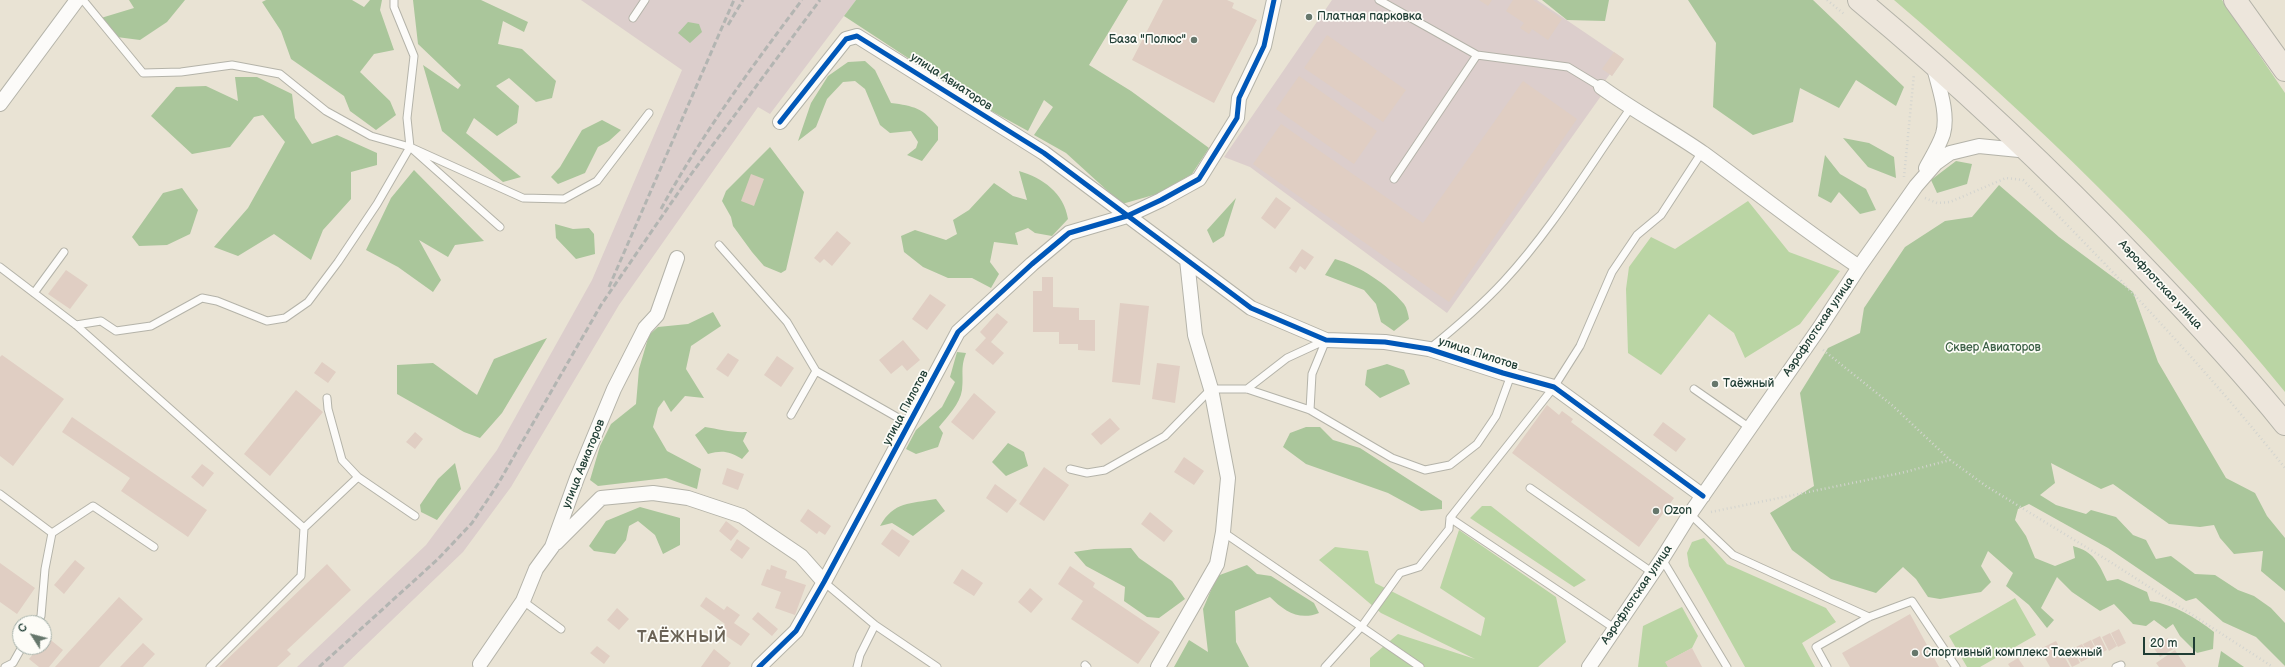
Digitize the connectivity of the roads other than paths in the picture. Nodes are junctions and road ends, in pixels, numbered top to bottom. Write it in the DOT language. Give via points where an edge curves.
graph roads {
  1 [pos="77,0"];
  2 [pos="83,0"];
  3 [pos="394,0"];
  4 [pos="645,0"];
  5 [pos="1274,0"];
  6 [pos="1379,0"];
  7 [pos="2239,3"];
  8 [pos="1852,8"];
  9 [pos="633,18"];
  10 [pos="1477,55"];
  11 [pos="1933,62"];
  12 [pos="2285,70"];
  13 [pos="1601,87"];
  14 [pos="0,104"];
  15 [pos="1632,106"];
  16 [pos="650,113"];
  17 [pos="780,122"];
  18 [pos="410,147"];
  19 [pos="2030,151"];
  20 [pos="1702,152"];
  21 [pos="1394,179"];
  22 [pos="1914,189"];
  23 [pos="1127,216"];
  24 [pos="500,227"];
  25 [pos="719,245"];
  26 [pos="64,252"];
  27 [pos="677,258"];
  28 [pos="1187,260"];
  29 [pos="0,267"];
  30 [pos="1859,267"];
  31 [pos="34,293"];
  32 [pos="76,325"];
  33 [pos="1326,340"];
  34 [pos="1429,349"];
  35 [pos="816,371"];
  36 [pos="1510,375"];
  37 [pos="1554,387"];
  38 [pos="1211,389"];
  39 [pos="1247,389"];
  40 [pos="1694,389"];
  41 [pos="327,398"];
  42 [pos="1310,410"];
  43 [pos="791,415"];
  44 [pos="909,424"];
  45 [pos="2285,424"];
  46 [pos="1750,428"];
  47 [pos="1070,469"];
  48 [pos="358,476"];
  49 [pos="1530,488"];
  50 [pos="0,494"];
  51 [pos="1703,496"];
  52 [pos="1690,514"];
  53 [pos="415,516"];
  54 [pos="1450,518"];
  55 [pos="304,528"];
  56 [pos="1224,532"];
  57 [pos="52,533"];
  58 [pos="154,547"];
  59 [pos="552,547"];
  60 [pos="1662,559"];
  61 [pos="1653,573"];
  62 [pos="824,582"];
  63 [pos="523,601"];
  64 [pos="41,615"];
  65 [pos="1869,617"];
  66 [pos="875,625"];
  67 [pos="1362,626"];
  68 [pos="1614,628"];
  69 [pos="562,629"];
  70 [pos="18,655"];
  71 [pos="480,664"];
  72 [pos="1592,665"];
  73 [pos="5,667"];
  74 [pos="210,667"];
  75 [pos="759,667"];
  76 [pos="857,667"];
  77 [pos="937,667"];
  78 [pos="1158,667"];
  79 [pos="1326,667"];
  80 [pos="1420,667"];
  81 [pos="1727,667"];
  82 [pos="1827,667"];
  83 [pos="1956,667"];
  1 -- 14 [label="street"];
  2 -- 18 [label="lane" via="143,73 181,72 232,65 280,74 326,111 358,129 371,136"];
  3 -- 18 [label="lane" via="394,7 414,56 407,118"];
  4 -- 9 [label="lane"];
  5 -- 23 [label="street, улица Пилотов" via="1264,46 1239,98 1237,118 1199,179"];
  6 -- 10 [label="lane"];
  7 -- 12 [label="main road"];
  8 -- 11 [label="main road, Аэрофлотская улица"];
  10 -- 13 [label="lane" via="1568,66"];
  10 -- 21 [label="lane"];
  11 -- 19 [label="main road, Аэрофлотская улица"];
  11 -- 22 [label="street, Аэрофлотская улица" via="1944,126 1939,143"];
  13 -- 15 [label="street"];
  15 -- 20 [label="street"];
  15 -- 34 [label="lane" via="1540,237 1504,282 1459,325"];
  16 -- 18 [label="lane" via="598,181 564,199 523,198"];
  17 -- 23 [label="street, улица Авиаторов" via="846,39 857,36 1044,153"];
  18 -- 24 [label="lane"];
  18 -- 32 [label="lane" via="377,204 338,262 308,302 285,318 267,321 217,301 202,298 151,326 116,331 101,321"];
  19 -- 22 [label="street, Аэрофлотская улица" via="1978,146 1964,148 1936,163"];
  19 -- 45 [label="main road, Аэрофлотская улица" via="2190,315"];
  20 -- 30 [label="street" via="1801,228"];
  20 -- 37 [label="lane" via="1661,215 1637,235 1612,272 1580,346"];
  22 -- 30 [label="street, Аэрофлотская улица"];
  23 -- 28 [label="street, улица Пилотов"];
  23 -- 44 [label="street, улица Пилотов" via="1069,233 958,332"];
  25 -- 35 [label="lane" via="787,322"];
  26 -- 31 [label="lane"];
  27 -- 59 [label="street, улица Авиаторов" via="657,315 644,328 614,389"];
  28 -- 33 [label="street, улица Пилотов" via="1251,308"];
  28 -- 38 [label="street" via="1195,335"];
  29 -- 31 [label="lane"];
  30 -- 46 [label="street, Аэрофлотская улица"];
  31 -- 32 [label="lane"];
  32 -- 55 [label="lane"];
  33 -- 34 [label="street, улица Пилотов" via="1385,342"];
  33 -- 39 [label="lane" via="1287,358"];
  33 -- 42 [label="lane" via="1312,374"];
  34 -- 36 [label="street, улица Пилотов"];
  35 -- 43 [label="lane"];
  35 -- 44 [label="lane"];
  36 -- 37 [label="street, улица Пилотов"];
  36 -- 42 [label="lane" via="1496,416 1476,444 1450,465 1425,470 1392,458"];
  37 -- 51 [label="street, улица Пилотов"];
  37 -- 54 [label="lane"];
  38 -- 39 [label="lane"];
  38 -- 47 [label="lane" via="1165,436 1105,470 1087,473"];
  38 -- 56 [label="street" via="1228,478"];
  39 -- 42 [label="lane"];
  40 -- 46 [label="lane"];
  41 -- 48 [label="lane" via="342,460"];
  44 -- 62 [label="street, улица Пилотов"];
  46 -- 51 [label="street, Аэрофлотская улица"];
  48 -- 53 [label="lane"];
  48 -- 55 [label="lane"];
  49 -- 61 [label="lane"];
  50 -- 57 [label="lane"];
  51 -- 52 [label="street, Аэрофлотская улица"];
  52 -- 60 [label="street, Аэрофлотская улица"];
  52 -- 65 [label="lane" via="1733,555"];
  54 -- 67 [label="lane" via="1449,529 1419,566 1400,573"];
  54 -- 68 [label="lane"];
  55 -- 74 [label="lane" via="302,576"];
  56 -- 67 [label="lane"];
  56 -- 78 [label="street" via="1217,564 1169,652"];
  57 -- 58 [label="lane" via="93,506"];
  57 -- 64 [label="lane" via="45,569"];
  59 -- 62 [label="street" via="601,498 653,493 688,498 742,516 801,556"];
  59 -- 63 [label="street, улица Авиаторов" via="536,569"];
  60 -- 61 [label="street, Аэрофлотская улица"];
  60 -- 81 [label="lane"];
  61 -- 68 [label="street, Аэрофлотская улица"];
  62 -- 66 [label="lane"];
  62 -- 75 [label="street, улица Пилотов" via="796,631"];
  63 -- 69 [label="lane"];
  63 -- 71 [label="street, улица Авиаторов"];
  65 -- 82 [label="lane" via="1816,647"];
  65 -- 83 [label="lane" via="1912,601"];
  66 -- 76 [label="lane"];
  66 -- 77 [label="lane"];
  67 -- 79 [label="lane"];
  67 -- 80 [label="lane"];
  68 -- 72 [label="street, Аэрофлотская улица"];
  70 -- 73 [label="lane" via="13,663"];
}
